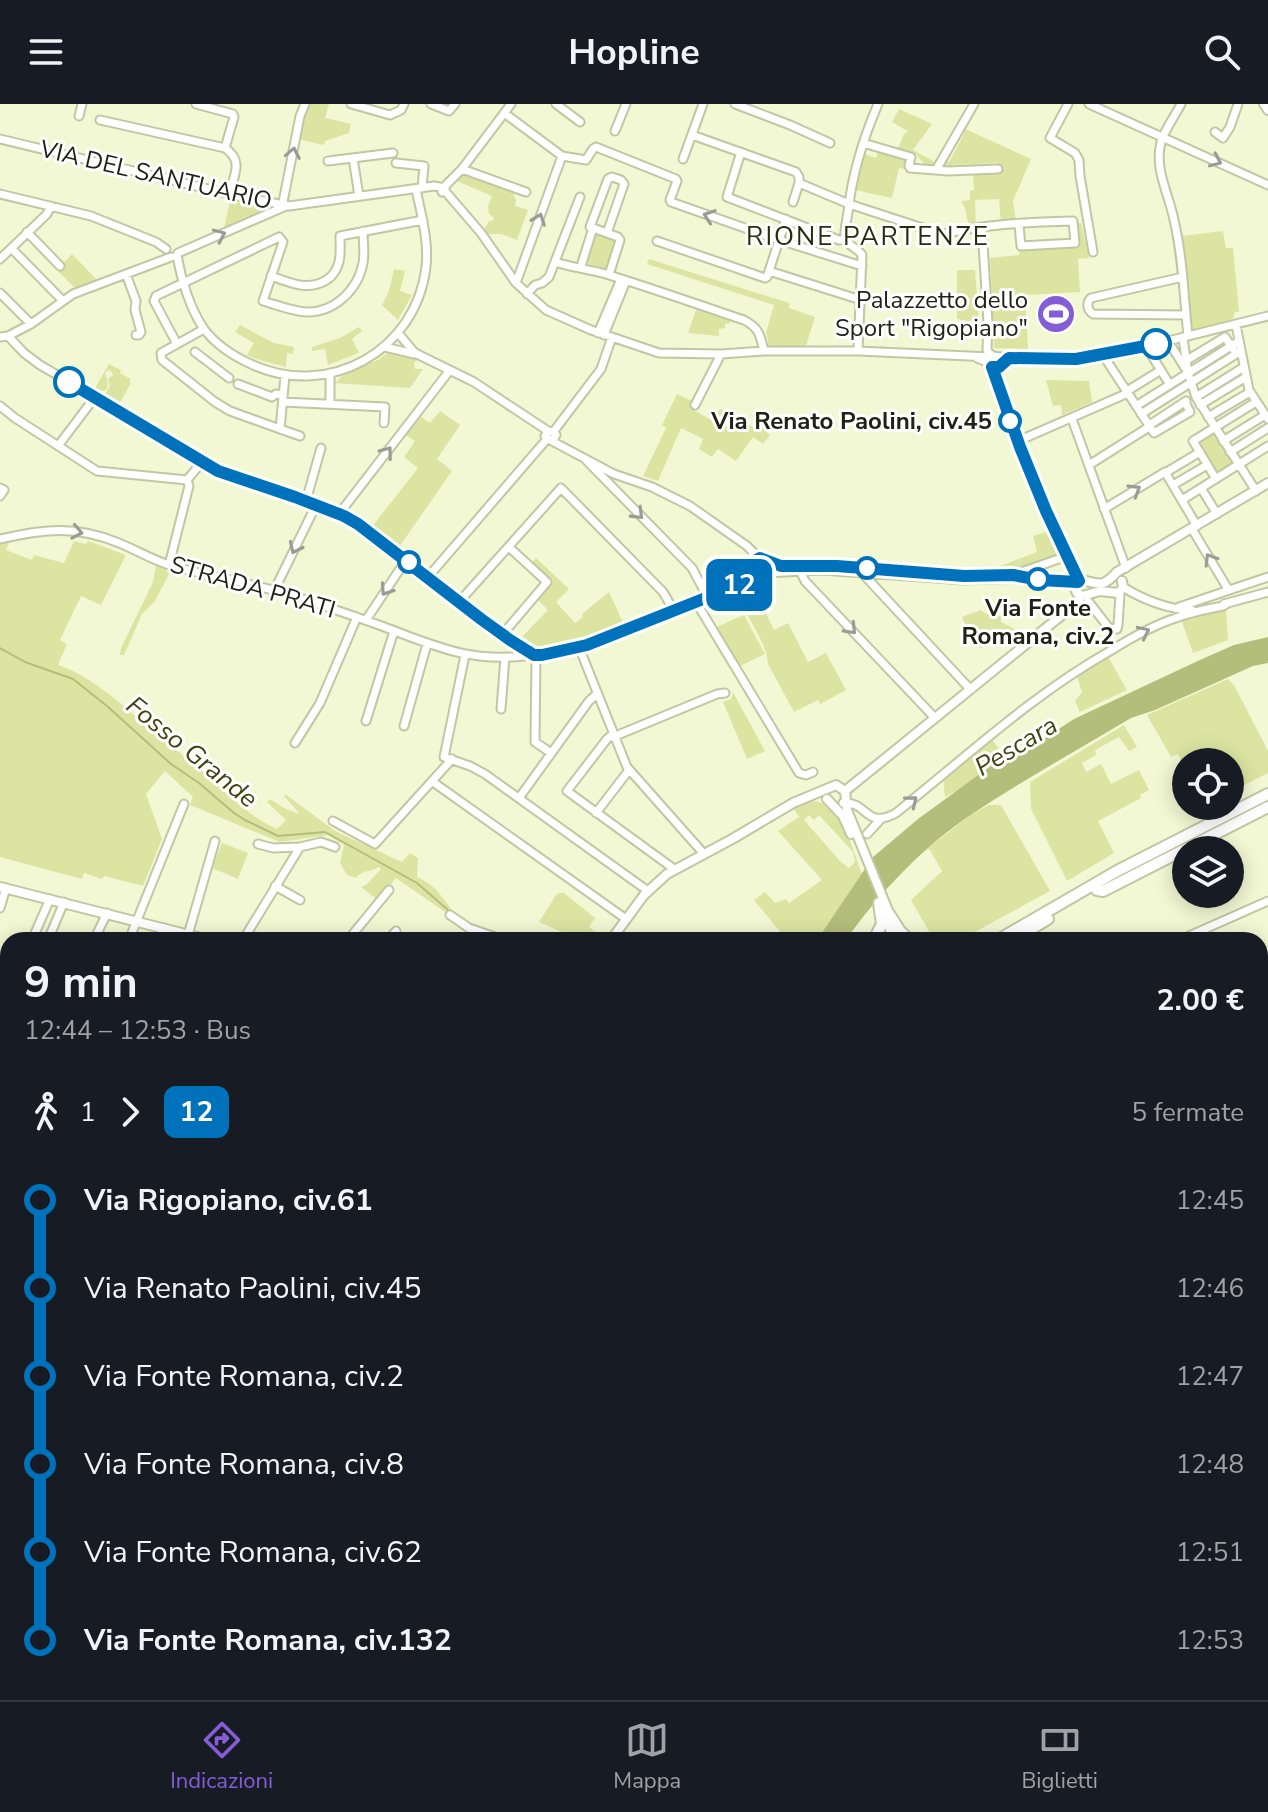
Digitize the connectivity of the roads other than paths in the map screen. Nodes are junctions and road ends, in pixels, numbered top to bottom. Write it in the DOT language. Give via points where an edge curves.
graph roads {
  1 [pos="82,104"];
  2 [pos="196,104"];
  3 [pos="305,104"];
  4 [pos="351,104"];
  5 [pos="404,104"];
  6 [pos="431,104"];
  7 [pos="455,104"];
  8 [pos="511,104"];
  9 [pos="556,104"];
  10 [pos="626,104"];
  11 [pos="703,104"];
  12 [pos="735,104"];
  13 [pos="878,104"];
  14 [pos="974,104"];
  15 [pos="1068,104"];
  16 [pos="1089,104"];
  17 [pos="1181,104"];
  18 [pos="1238,104"];
  19 [pos="1264,104"];
  20 [pos="1268,110"];
  21 [pos="504,113"];
  22 [pos="79,116"];
  23 [pos="100,120"];
  24 [pos="580,122"];
  25 [pos="615,131"];
  26 [pos="1215,132"];
  27 [pos="692,135"];
  28 [pos="1163,137"];
  29 [pos="0,139"];
  30 [pos="830,143"];
  31 [pos="863,143"];
  32 [pos="225,148"];
  33 [pos="741,152"];
  34 [pos="393,153"];
  35 [pos="562,156"];
  36 [pos="353,158"];
  37 [pos="683,159"];
  38 [pos="328,161"];
  39 [pos="396,163"];
  40 [pos="462,169"];
  41 [pos="940,169"];
  42 [pos="998,169"];
  43 [pos="799,183"];
  44 [pos="1268,185"];
  45 [pos="419,188"];
  46 [pos="443,188"];
  47 [pos="526,192"];
  48 [pos="0,194"];
  49 [pos="229,194"];
  50 [pos="359,196"];
  51 [pos="580,197"];
  52 [pos="258,200"];
  53 [pos="793,202"];
  54 [pos="849,204"];
  55 [pos="285,205"];
  56 [pos="51,206"];
  57 [pos="261,216"];
  58 [pos="786,219"];
  59 [pos="423,220"];
  60 [pos="1019,225"];
  61 [pos="590,227"];
  62 [pos="982,228"];
  63 [pos="363,231"];
  64 [pos="27,232"];
  65 [pos="607,233"];
  66 [pos="779,240"];
  67 [pos="846,240"];
  68 [pos="657,241"];
  69 [pos="15,252"];
  70 [pos="1093,252"];
  71 [pos="172,254"];
  72 [pos="0,259"];
  73 [pos="555,262"];
  74 [pos="60,266"];
  75 [pos="581,266"];
  76 [pos="862,266"];
  77 [pos="769,271"];
  78 [pos="126,274"];
  79 [pos="609,275"];
  80 [pos="271,276"];
  81 [pos="1183,277"];
  82 [pos="624,280"];
  83 [pos="185,283"];
  84 [pos="516,283"];
  85 [pos="0,293"];
  86 [pos="527,294"];
  87 [pos="861,300"];
  88 [pos="63,301"];
  89 [pos="1186,315"];
  90 [pos="1268,316"];
  91 [pos="31,324"];
  92 [pos="1236,325"];
  93 [pos="204,329"];
  94 [pos="398,333"];
  95 [pos="136,335"];
  96 [pos="605,335"];
  97 [pos="4,336"];
  98 [pos="1186,337"];
  99 [pos="1168,341"];
  100 [pos="1239,341"];
  101 [pos="177,344"];
  102 [pos="1146,346"];
  103 [pos="1231,346"];
  104 [pos="385,347"];
  105 [pos="764,351"];
  106 [pos="858,351"];
  107 [pos="195,352"];
  108 [pos="1239,352"];
  109 [pos="721,354"];
  110 [pos="420,355"];
  111 [pos="1103,355"];
  112 [pos="992,359"];
  113 [pos="1187,360"];
  114 [pos="1244,367"];
  115 [pos="450,370"];
  116 [pos="1161,370"];
  117 [pos="330,373"];
  118 [pos="1188,373"];
  119 [pos="285,376"];
  120 [pos="1246,377"];
  121 [pos="229,378"];
  122 [pos="1191,382"];
  123 [pos="238,384"];
  124 [pos="1170,385"];
  125 [pos="1127,392"];
  126 [pos="1250,392"];
  127 [pos="1161,396"];
  128 [pos="95,397"];
  129 [pos="283,398"];
  130 [pos="1197,399"];
  131 [pos="1185,402"];
  132 [pos="1256,402"];
  133 [pos="330,404"];
  134 [pos="695,405"];
  135 [pos="0,406"];
  136 [pos="1138,410"];
  137 [pos="1171,411"];
  138 [pos="1208,417"];
  139 [pos="1267,417"];
  140 [pos="1072,419"];
  141 [pos="384,423"];
  142 [pos="1149,426"];
  143 [pos="1215,428"];
  144 [pos="1268,428"];
  145 [pos="280,429"];
  146 [pos="300,436"];
  147 [pos="550,436"];
  148 [pos="1018,441"];
  149 [pos="1223,441"];
  150 [pos="58,446"];
  151 [pos="1268,446"];
  152 [pos="321,448"];
  153 [pos="1200,452"];
  154 [pos="1230,452"];
  155 [pos="584,458"];
  156 [pos="202,462"];
  157 [pos="1239,464"];
  158 [pos="1207,465"];
  159 [pos="1089,467"];
  160 [pos="1165,472"];
  161 [pos="1216,479"];
  162 [pos="187,480"];
  163 [pos="1268,483"];
  164 [pos="1173,485"];
  165 [pos="1201,488"];
  166 [pos="1256,491"];
  167 [pos="1182,500"];
  168 [pos="306,501"];
  169 [pos="316,505"];
  170 [pos="1104,509"];
  171 [pos="339,514"];
  172 [pos="1217,514"];
  173 [pos="1194,528"];
  174 [pos="0,539"];
  175 [pos="742,543"];
  176 [pos="510,548"];
  177 [pos="1067,556"];
  178 [pos="765,559"];
  179 [pos="406,560"];
  180 [pos="169,565"];
  181 [pos="752,566"];
  182 [pos="1128,567"];
  183 [pos="851,569"];
  184 [pos="800,571"];
  185 [pos="865,572"];
  186 [pos="763,575"];
  187 [pos="1013,575"];
  188 [pos="428,577"];
  189 [pos="1113,577"];
  190 [pos="1268,577"];
  191 [pos="1029,578"];
  192 [pos="741,584"];
  193 [pos="1121,589"];
  194 [pos="1228,589"];
  195 [pos="1082,590"];
  196 [pos="274,591"];
  197 [pos="1268,592"];
  198 [pos="708,598"];
  199 [pos="459,602"];
  200 [pos="696,602"];
  201 [pos="1228,603"];
  202 [pos="1177,609"];
  203 [pos="674,611"];
  204 [pos="357,617"];
  205 [pos="366,620"];
  206 [pos="394,631"];
  207 [pos="502,635"];
  208 [pos="427,644"];
  209 [pos="579,647"];
  210 [pos="523,654"];
  211 [pos="465,655"];
  212 [pos="535,655"];
  213 [pos="505,657"];
  214 [pos="970,689"];
  215 [pos="725,693"];
  216 [pos="597,694"];
  217 [pos="501,709"];
  218 [pos="935,718"];
  219 [pos="366,721"];
  220 [pos="404,726"];
  221 [pos="613,736"];
  222 [pos="295,743"];
  223 [pos="551,753"];
  224 [pos="452,759"];
  225 [pos="629,770"];
  226 [pos="813,772"];
  227 [pos="433,782"];
  228 [pos="829,788"];
  229 [pos="1268,791"];
  230 [pos="844,796"];
  231 [pos="519,798"];
  232 [pos="801,799"];
  233 [pos="1268,800"];
  234 [pos="830,802"];
  235 [pos="184,804"];
  236 [pos="1268,807"];
  237 [pos="596,813"];
  238 [pos="880,820"];
  239 [pos="333,821"];
  240 [pos="852,830"];
  241 [pos="867,834"];
  242 [pos="215,841"];
  243 [pos="258,844"];
  244 [pos="300,847"];
  245 [pos="335,847"];
  246 [pos="704,854"];
  247 [pos="674,869"];
  248 [pos="275,886"];
  249 [pos="3,887"];
  250 [pos="389,890"];
  251 [pos="1097,890"];
  252 [pos="648,891"];
  253 [pos="50,899"];
  254 [pos="300,900"];
  255 [pos="1268,901"];
  256 [pos="64,902"];
  257 [pos="879,903"];
  258 [pos="0,908"];
  259 [pos="107,913"];
  260 [pos="450,915"];
  261 [pos="626,919"];
  262 [pos="137,921"];
  263 [pos="889,923"];
  264 [pos="164,928"];
  265 [pos="36,932"];
  266 [pos="51,932"];
  267 [pos="98,932"];
  268 [pos="132,932"];
  269 [pos="162,932"];
  270 [pos="172,932"];
  271 [pos="182,932"];
  272 [pos="248,932"];
  273 [pos="355,932"];
  274 [pos="481,932"];
  275 [pos="617,932"];
  276 [pos="881,932"];
  277 [pos="892,932"];
  278 [pos="898,932"];
  279 [pos="1023,932"];
  280 [pos="1025,932"];
  281 [pos="1198,932"];
  1 -- 22 [label="street"];
  2 -- 32 [label="street" via="233,114"];
  55 -- 3 [label="street, one-way"];
  4 -- 5 [label="street" via="390,115"];
  6 -- 7 [label="street" via="449,111"];
  8 -- 21 [label="street"];
  9 -- 24 [label="street"];
  10 -- 25 [label="street"];
  11 -- 27 [label="street"];
  12 -- 30 [label="street"];
  13 -- 31 [label="street"];
  14 -- 41 [label="street"];
  15 -- 70 [label="street" via="1050,138 1079,160"];
  16 -- 28 [label="street"];
  17 -- 28 [label="street"];
  18 -- 26 [label="street" via="1223,138"];
  19 -- 20 [label="main road"];
  21 -- 35 [label="street"];
  21 -- 40 [label="street"];
  23 -- 32 [label="street"];
  27 -- 33 [label="street"];
  27 -- 37 [label="street"];
  28 -- 44 [label="street, one-way"];
  28 -- 81 [label="street" via="1162,179"];
  29 -- 49 [label="street, VIA DEL SANTUARIO"];
  31 -- 41 [label="street" via="911,157 910,168"];
  31 -- 54 [label="street"];
  32 -- 49 [label="street" via="237,164"];
  33 -- 43 [label="street" via="796,172"];
  33 -- 58 [label="street" via="727,197"];
  34 -- 36 [label="street"];
  66 -- 35 [label="street, one-way" via="671,202 676,179 596,147 586,160"];
  84 -- 35 [label="street, one-way"];
  36 -- 38 [label="street"];
  36 -- 50 [label="street"];
  39 -- 45 [label="street" via="424,166"];
  40 -- 46 [label="street"];
  40 -- 47 [label="street"];
  41 -- 42 [label="street"];
  43 -- 53 [label="street"];
  43 -- 54 [label="street"];
  45 -- 46 [label="street, VIA DEL SANTUARIO"];
  45 -- 50 [label="street, VIA DEL SANTUARIO"];
  45 -- 59 [label="street"];
  46 -- 84 [label="street"];
  48 -- 56 [label="street"];
  49 -- 52 [label="street, VIA DEL SANTUARIO"];
  50 -- 55 [label="street, VIA DEL SANTUARIO"];
  51 -- 73 [label="street"];
  52 -- 55 [label="street, VIA DEL SANTUARIO"];
  52 -- 57 [label="street" via="265,208"];
  54 -- 62 [label="street" via="940,234"];
  54 -- 67 [label="street"];
  55 -- 57 [label="street"];
  56 -- 64 [label="street"];
  56 -- 71 [label="street" via="91,216 156,242"];
  71 -- 57 [label="street, one-way"];
  58 -- 66 [label="street"];
  58 -- 67 [label="street"];
  59 -- 63 [label="street"];
  59 -- 94 [label="street" via="423,282"];
  60 -- 60 [label="street" via="1073,221 1075,243 1021,246"];
  60 -- 62 [label="street"];
  61 -- 65 [label="street" via="608,179 621,180"];
  62 -- 112 [label="street"];
  63 -- 80 [label="street" via="340,236 337,267 317,285 300,286"];
  63 -- 80 [label="street" via="359,277 331,307 304,312 263,301"];
  64 -- 72 [label="street"];
  64 -- 74 [label="street"];
  65 -- 75 [label="street" via="593,228"];
  65 -- 79 [label="street" via="620,240"];
  66 -- 76 [label="street"];
  66 -- 77 [label="street"];
  67 -- 76 [label="street" via="859,250"];
  68 -- 77 [label="street" via="765,278"];
  69 -- 88 [label="street"];
  71 -- 78 [label="street"];
  71 -- 83 [label="street"];
  73 -- 75 [label="street"];
  73 -- 86 [label="street" via="549,277"];
  75 -- 79 [label="street"];
  76 -- 87 [label="street"];
  77 -- 87 [label="street"];
  78 -- 88 [label="street"];
  78 -- 95 [label="street" via="136,301 141,332"];
  79 -- 82 [label="street"];
  80 -- 83 [label="street" via="283,242 279,237"];
  81 -- 89 [label="street"];
  81 -- 89 [label="street" via="1091,298 1088,306 1093,314"];
  82 -- 96 [label="street"];
  82 -- 105 [label="street" via="744,320 755,326"];
  83 -- 93 [label="street"];
  83 -- 101 [label="street" via="154,301"];
  84 -- 86 [label="street"];
  85 -- 91 [label="street"];
  86 -- 96 [label="street" via="552,315"];
  87 -- 106 [label="street"];
  88 -- 91 [label="street"];
  89 -- 98 [label="street"];
  90 -- 92 [label="street"];
  91 -- 97 [label="street"];
  92 -- 98 [label="street"];
  92 -- 100 [label="street"];
  93 -- 101 [label="street"];
  93 -- 119 [label="street" via="238,358"];
  94 -- 104 [label="street"];
  94 -- 110 [label="street"];
  96 -- 109 [label="street" via="659,353"];
  96 -- 147 [label="street" via="601,369"];
  97 -- 128 [label="street" via="32,360"];
  98 -- 99 [label="street"];
  98 -- 113 [label="street"];
  99 -- 102 [label="street"];
  99 -- 118 [label="street"];
  100 -- 103 [label="street"];
  100 -- 108 [label="street"];
  101 -- 145 [label="street" via="161,353 162,360 230,411"];
  102 -- 111 [label="street"];
  102 -- 116 [label="street"];
  103 -- 108 [label="street"];
  103 -- 113 [label="street" via="1225,337"];
  103 -- 118 [label="street"];
  104 -- 110 [label="street"];
  104 -- 117 [label="street"];
  105 -- 106 [label="street"];
  105 -- 109 [label="street"];
  106 -- 112 [label="street"];
  107 -- 121 [label="street"];
  108 -- 114 [label="street"];
  108 -- 122 [label="street"];
  109 -- 134 [label="street"];
  110 -- 115 [label="street"];
  111 -- 112 [label="street"];
  111 -- 125 [label="street"];
  112 -- 148 [label="street"];
  113 -- 118 [label="street"];
  114 -- 120 [label="street"];
  114 -- 130 [label="street"];
  115 -- 147 [label="street"];
  171 -- 115 [label="street, one-way"];
  116 -- 124 [label="street"];
  116 -- 125 [label="street"];
  117 -- 119 [label="street"];
  117 -- 133 [label="street"];
  118 -- 122 [label="street"];
  118 -- 124 [label="street"];
  119 -- 129 [label="street"];
  120 -- 126 [label="street"];
  120 -- 130 [label="street"];
  122 -- 127 [label="street"];
  122 -- 130 [label="street"];
  123 -- 129 [label="street"];
  124 -- 127 [label="street"];
  125 -- 136 [label="street"];
  125 -- 140 [label="street"];
  126 -- 132 [label="street"];
  126 -- 138 [label="street"];
  127 -- 136 [label="street"];
  127 -- 137 [label="street"];
  128 -- 150 [label="street"];
  128 -- 156 [label="street"];
  129 -- 133 [label="street"];
  129 -- 145 [label="street"];
  130 -- 131 [label="street"];
  130 -- 138 [label="street"];
  131 -- 137 [label="street"];
  131 -- 142 [label="street" via="1190,412 1154,433"];
  132 -- 139 [label="street"];
  132 -- 143 [label="street"];
  133 -- 141 [label="street" via="385,407"];
  135 -- 150 [label="street"];
  136 -- 142 [label="street"];
  137 -- 142 [label="street"];
  138 -- 143 [label="street"];
  139 -- 149 [label="street"];
  140 -- 148 [label="street"];
  140 -- 159 [label="street"];
  142 -- 159 [label="street"];
  143 -- 149 [label="street"];
  143 -- 153 [label="street" via="1193,441"];
  144 -- 154 [label="street"];
  145 -- 146 [label="street"];
  147 -- 155 [label="street"];
  147 -- 188 [label="street"];
  148 -- 177 [label="street"];
  149 -- 154 [label="street"];
  150 -- 162 [label="street" via="101,473"];
  151 -- 157 [label="street"];
  152 -- 168 [label="street"];
  153 -- 158 [label="street"];
  153 -- 160 [label="street"];
  154 -- 157 [label="street"];
  155 -- 175 [label="street" via="690,506"];
  155 -- 198 [label="street, one-way" via="692,568"];
  156 -- 162 [label="street"];
  156 -- 168 [label="street" via="230,477"];
  157 -- 161 [label="street"];
  157 -- 166 [label="street"];
  158 -- 161 [label="street"];
  158 -- 164 [label="street"];
  159 -- 170 [label="street"];
  160 -- 164 [label="street"];
  170 -- 160 [label="street, one-way"];
  161 -- 165 [label="street"];
  162 -- 180 [label="street"];
  163 -- 166 [label="main road"];
  164 -- 167 [label="street"];
  165 -- 167 [label="street"];
  165 -- 172 [label="street"];
  166 -- 172 [label="main road"];
  167 -- 173 [label="street"];
  168 -- 169 [label="street"];
  169 -- 171 [label="street"];
  169 -- 196 [label="street, one-way"];
  170 -- 182 [label="street"];
  171 -- 179 [label="street"];
  172 -- 173 [label="main road"];
  173 -- 182 [label="main road"];
  194 -- 173 [label="street, one-way"];
  174 -- 180 [label="street, STRADA PRATI, one-way" via="63,529 119,543"];
  175 -- 178 [label="street"];
  175 -- 181 [label="street"];
  176 -- 199 [label="street"];
  176 -- 203 [label="street" via="561,488 663,592"];
  176 -- 207 [label="street" via="547,582"];
  177 -- 187 [label="street"];
  177 -- 195 [label="street"];
  178 -- 181 [label="street" via="757,558"];
  178 -- 183 [label="street" via="781,566"];
  178 -- 186 [label="street" via="770,567"];
  179 -- 188 [label="street"];
  179 -- 205 [label="street, one-way"];
  180 -- 196 [label="street, STRADA PRATI"];
  181 -- 186 [label="street"];
  181 -- 192 [label="street"];
  182 -- 189 [label="main road"];
  182 -- 193 [label="main road"];
  183 -- 184 [label="street"];
  183 -- 185 [label="street"];
  183 -- 187 [label="street"];
  184 -- 186 [label="street"];
  184 -- 218 [label="street, one-way"];
  185 -- 191 [label="street" via="964,580"];
  185 -- 214 [label="street"];
  186 -- 192 [label="street"];
  187 -- 191 [label="street"];
  188 -- 199 [label="street"];
  189 -- 193 [label="main road" via="1119,578"];
  189 -- 195 [label="main road"];
  190 -- 194 [label="street"];
  191 -- 195 [label="street"];
  192 -- 198 [label="street"];
  193 -- 195 [label="main road"];
  193 -- 195 [label="street" via="1117,629 1109,628"];
  193 -- 202 [label="street"];
  194 -- 202 [label="street"];
  195 -- 214 [label="main road" via="1073,606"];
  196 -- 204 [label="street, STRADA PRATI"];
  197 -- 201 [label="street"];
  198 -- 200 [label="street"];
  199 -- 207 [label="street"];
  200 -- 203 [label="street"];
  200 -- 226 [label="street" via="799,773"];
  201 -- 202 [label="street"];
  238 -- 201 [label="street, one-way" via="896,813 1061,680 1173,618"];
  203 -- 209 [label="street"];
  204 -- 205 [label="street, STRADA PRATI"];
  204 -- 222 [label="street" via="320,703"];
  205 -- 206 [label="street, STRADA PRATI"];
  206 -- 208 [label="street, STRADA PRATI"];
  206 -- 219 [label="street"];
  207 -- 210 [label="street"];
  208 -- 211 [label="street, STRADA PRATI"];
  208 -- 220 [label="street"];
  209 -- 212 [label="street"];
  209 -- 216 [label="street"];
  210 -- 212 [label="street"];
  210 -- 213 [label="street, STRADA PRATI"];
  211 -- 213 [label="street, STRADA PRATI"];
  211 -- 224 [label="street" via="444,757"];
  212 -- 223 [label="street" via="535,742"];
  213 -- 217 [label="street"];
  214 -- 218 [label="main road"];
  215 -- 221 [label="street"];
  216 -- 221 [label="street"];
  216 -- 223 [label="street"];
  218 -- 230 [label="main road"];
  221 -- 225 [label="street"];
  221 -- 237 [label="street" via="567,791"];
  223 -- 231 [label="street"];
  224 -- 227 [label="street"];
  224 -- 231 [label="street"];
  225 -- 237 [label="street"];
  225 -- 246 [label="street"];
  227 -- 239 [label="street" via="375,844"];
  227 -- 261 [label="street"];
  228 -- 230 [label="main road" via="834,785"];
  228 -- 232 [label="main road"];
  228 -- 234 [label="main road"];
  229 -- 279 [label="highway" via="1068,899"];
  230 -- 234 [label="main road"];
  230 -- 238 [label="street"];
  230 -- 240 [label="main road"];
  231 -- 252 [label="street"];
  232 -- 234 [label="main road"];
  232 -- 246 [label="main road"];
  233 -- 251 [label="highway"];
  234 -- 240 [label="main road"];
  235 -- 262 [label="street"];
  236 -- 251 [label="highway"];
  237 -- 247 [label="street"];
  238 -- 241 [label="street"];
  240 -- 257 [label="main road"];
  240 -- 263 [label="main road"];
  242 -- 271 [label="street"];
  243 -- 244 [label="street"];
  244 -- 245 [label="street" via="321,842"];
  244 -- 248 [label="street"];
  246 -- 247 [label="main road"];
  247 -- 252 [label="main road"];
  248 -- 254 [label="street"];
  248 -- 272 [label="street"];
  249 -- 253 [label="main road"];
  249 -- 258 [label="street"];
  250 -- 273 [label="street"];
  251 -- 280 [label="highway"];
  252 -- 261 [label="main road"];
  253 -- 256 [label="main road"];
  253 -- 265 [label="street"];
  255 -- 281 [label="street"];
  256 -- 259 [label="main road"];
  256 -- 266 [label="street"];
  257 -- 263 [label="highway" via="882,919"];
  259 -- 262 [label="main road"];
  259 -- 267 [label="street"];
  260 -- 274 [label="street"];
  261 -- 275 [label="main road"];
  262 -- 264 [label="main road"];
  262 -- 268 [label="street"];
  263 -- 276 [label="highway"];
  263 -- 277 [label="main road"];
  263 -- 278 [label="highway"];
  264 -- 269 [label="street"];
  264 -- 270 [label="main road"];
}
